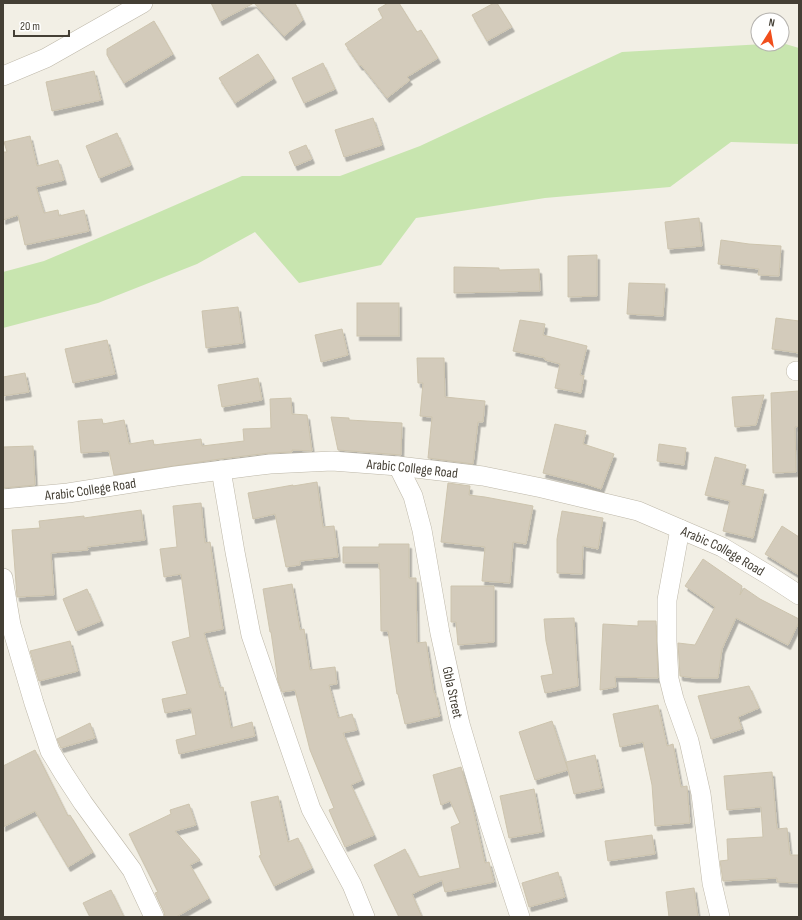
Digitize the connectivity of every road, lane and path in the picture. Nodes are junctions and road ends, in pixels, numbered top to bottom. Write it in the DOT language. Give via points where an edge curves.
graph roads {
  1 [pos="143,3"];
  2 [pos="3,76"];
  3 [pos="398,466"];
  4 [pos="221,470"];
  5 [pos="3,499"];
  6 [pos="680,529"];
  7 [pos="3,578"];
  8 [pos="799,595"];
  9 [pos="154,917"];
  10 [pos="365,917"];
  11 [pos="520,917"];
  12 [pos="720,917"];
  1 -- 2 [label="street" via="46,58"];
  3 -- 4 [label="street, Arabic College Road" via="332,461 270,464"];
  3 -- 6 [label="street, Arabic College Road" via="483,476 542,488 638,511"];
  3 -- 11 [label="street, Gbla Street" via="413,496 422,530 440,633 460,724"];
  4 -- 5 [label="street, Arabic College Road" via="68,493"];
  4 -- 10 [label="street" via="251,635 311,809 352,885"];
  6 -- 8 [label="street, Arabic College Road" via="722,547"];
  6 -- 12 [label="street" via="667,600 669,679 689,742 701,794 712,883"];
  7 -- 9 [label="street" via="11,625 50,751 83,803 132,870"];
}
